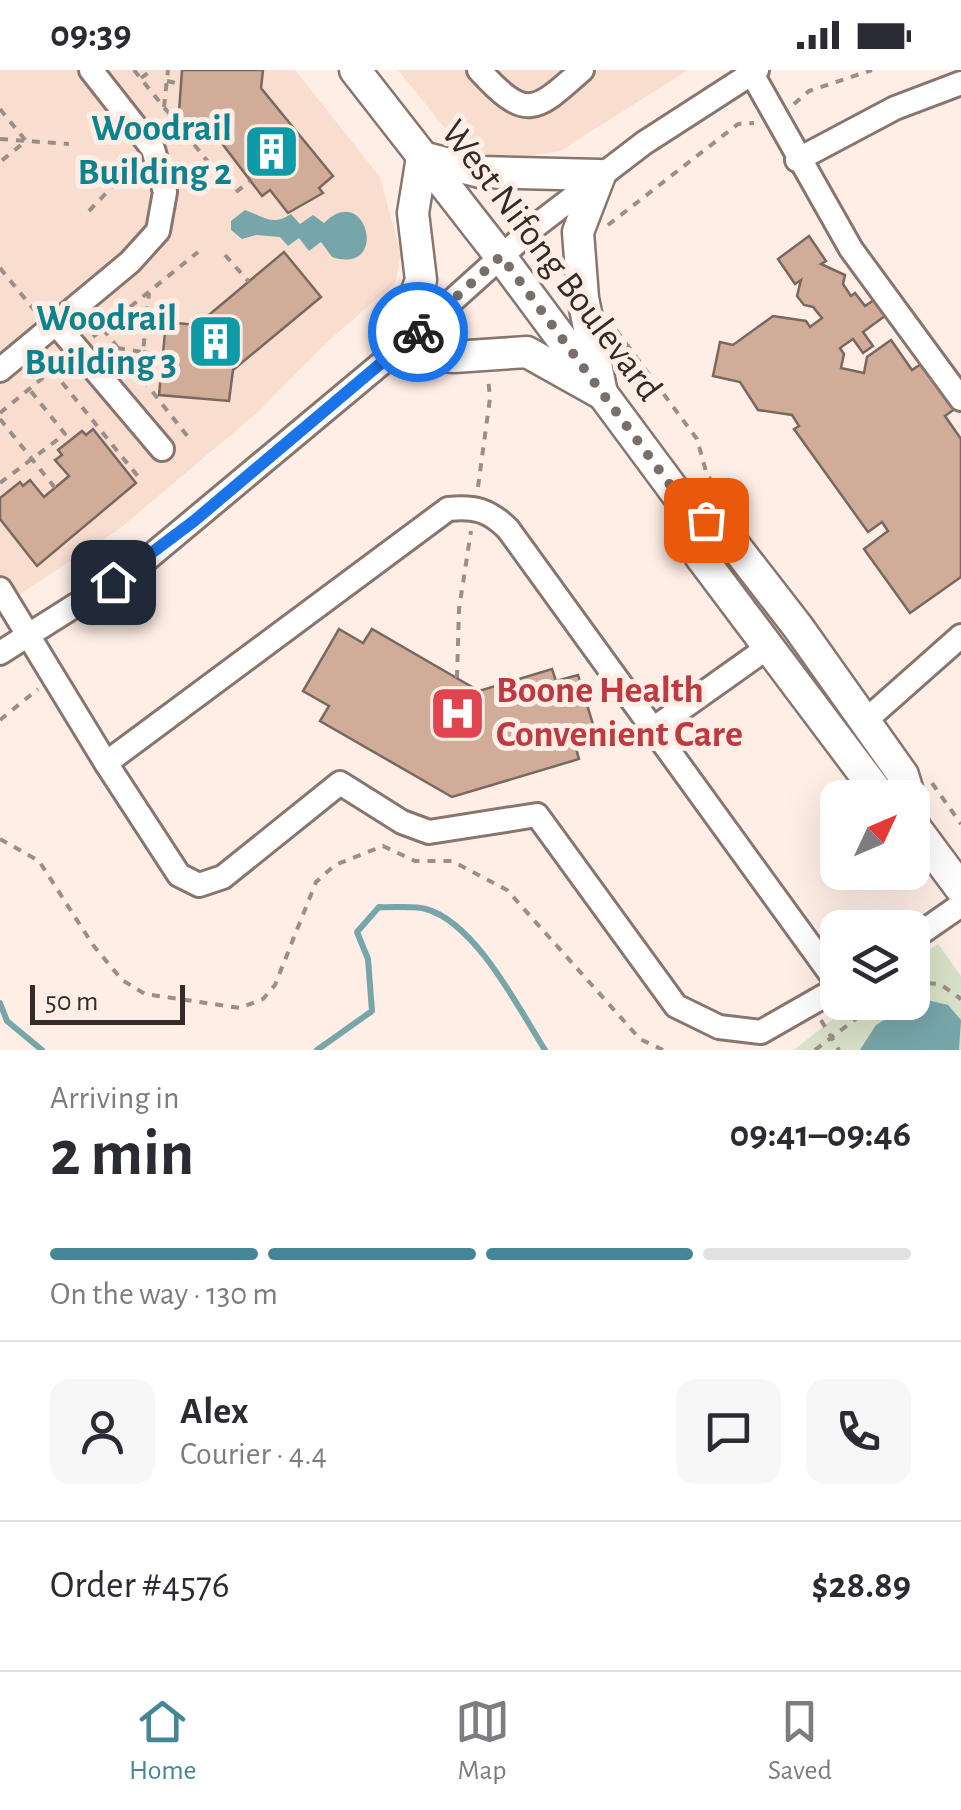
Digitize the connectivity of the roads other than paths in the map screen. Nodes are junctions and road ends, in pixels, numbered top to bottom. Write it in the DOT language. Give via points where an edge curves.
graph roads {
  1 [pos="92,70"];
  2 [pos="355,70"];
  3 [pos="479,70"];
  4 [pos="754,71"];
  5 [pos="574,73"];
  6 [pos="961,83"];
  7 [pos="422,157"];
  8 [pos="797,160"];
  9 [pos="600,175"];
  10 [pos="501,256"];
  11 [pos="53,327"];
  12 [pos="394,352"];
  13 [pos="0,370"];
  14 [pos="602,394"];
  15 [pos="961,399"];
  16 [pos="162,449"];
  17 [pos="682,501"];
  18 [pos="0,590"];
  19 [pos="30,636"];
  20 [pos="961,636"];
  21 [pos="767,648"];
  22 [pos="0,653"];
  23 [pos="866,722"];
  24 [pos="654,729"];
  25 [pos="106,763"];
  26 [pos="868,780"];
  27 [pos="905,780"];
  28 [pos="930,831"];
  29 [pos="961,889"];
  30 [pos="961,905"];
  31 [pos="930,927"];
  32 [pos="820,961"];
  33 [pos="820,997"];
  1 -- 11 [label="street" via="150,144 165,192 158,231"];
  2 -- 7 [label="main road, West Nifong Boulevard"];
  3 -- 5 [label="street" via="527,109 544,103"];
  4 -- 8 [label="street"];
  4 -- 9 [label="street"];
  6 -- 8 [label="street" via="895,108"];
  7 -- 9 [label="main road" via="480,172"];
  7 -- 10 [label="main road, West Nifong Boulevard"];
  7 -- 12 [label="main road" via="413,213 421,280"];
  8 -- 15 [label="street" via="851,250"];
  9 -- 10 [label="street"];
  9 -- 14 [label="main road" via="578,232"];
  10 -- 12 [label="street"];
  10 -- 14 [label="main road, West Nifong Boulevard"];
  11 -- 13 [label="street"];
  11 -- 16 [label="street"];
  12 -- 14 [label="main road" via="527,352"];
  12 -- 19 [label="street" via="168,542"];
  14 -- 17 [label="main road, West Nifong Boulevard"];
  17 -- 21 [label="main road, West Nifong Boulevard" via="700,556"];
  17 -- 23 [label="main road, West Nifong Boulevard" via="729,538"];
  18 -- 19 [label="street"];
  19 -- 22 [label="street"];
  19 -- 25 [label="street"];
  20 -- 23 [label="street"];
  21 -- 23 [label="main road" via="804,667 847,722"];
  21 -- 24 [label="street"];
  21 -- 26 [label="main road, West Nifong Boulevard"];
  23 -- 27 [label="main road, West Nifong Boulevard"];
  24 -- 25 [label="street" via="508,529 492,513 470,506 427,522"];
  24 -- 32 [label="street"];
  25 -- 33 [label="street" via="179,874 199,885 223,877 340,784 429,832 537,816 676,1006 719,1027 761,1032"];
  28 -- 29 [label="main road, West Nifong Boulevard"];
  30 -- 31 [label="street"];
}
